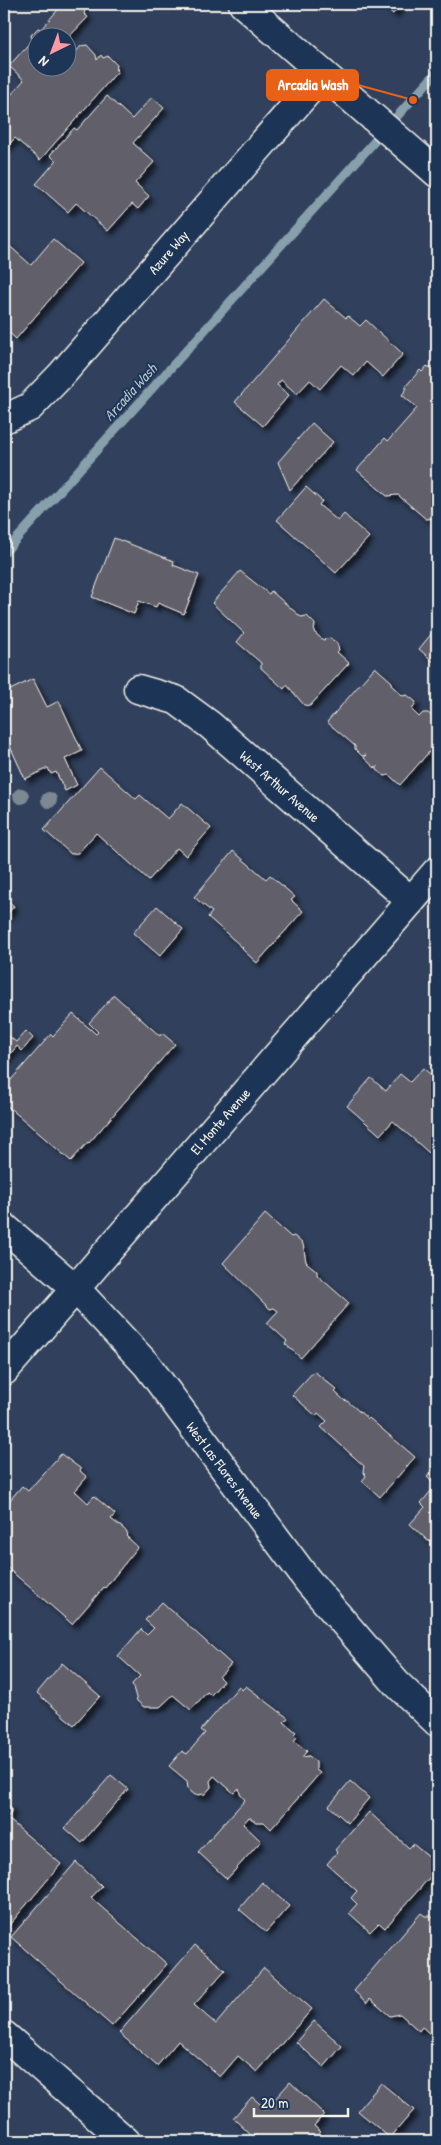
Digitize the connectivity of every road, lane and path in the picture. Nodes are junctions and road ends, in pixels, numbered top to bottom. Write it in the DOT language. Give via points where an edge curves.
graph roads {
  1 [pos="243,4"];
  2 [pos="323,74"];
  3 [pos="437,173"];
  4 [pos="4,419"];
  5 [pos="138,689"];
  6 [pos="437,871"];
  7 [pos="411,901"];
  8 [pos="4,1227"];
  9 [pos="76,1289"];
  10 [pos="4,1371"];
  11 [pos="437,1722"];
  12 [pos="4,2035"];
  13 [pos="126,2141"];
  1 -- 2 [label="street"];
  2 -- 3 [label="street"];
  2 -- 4 [label="street, Azure Way" via="62,374 30,407"];
  5 -- 7 [label="street, West Arthur Avenue" via="176,700 210,725"];
  6 -- 7 [label="street, El Monte Avenue"];
  7 -- 9 [label="street, El Monte Avenue"];
  8 -- 9 [label="street, West Las Flores Avenue"];
  9 -- 10 [label="street, El Monte Avenue"];
  9 -- 11 [label="street, West Las Flores Avenue" via="147,1365 308,1581 396,1683"];
  12 -- 13 [label="street"];
}
